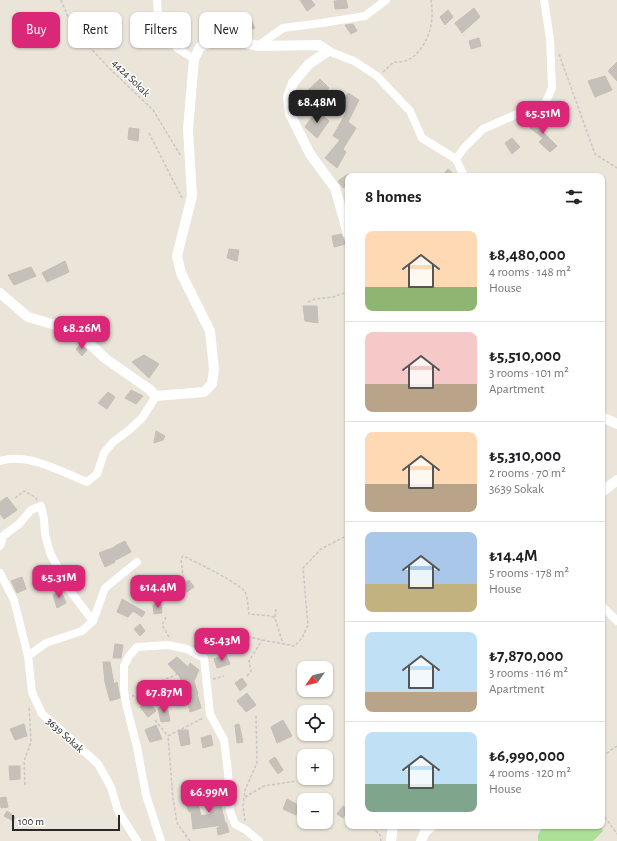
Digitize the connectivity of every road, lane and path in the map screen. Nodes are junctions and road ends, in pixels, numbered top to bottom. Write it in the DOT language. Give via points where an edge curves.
graph roads {
  1 [pos="61,0"];
  2 [pos="157,0"];
  3 [pos="386,0"];
  4 [pos="431,0"];
  5 [pos="544,0"];
  6 [pos="550,41"];
  7 [pos="258,46"];
  8 [pos="328,50"];
  9 [pos="194,59"];
  10 [pos="378,77"];
  11 [pos="150,134"];
  12 [pos="183,158"];
  13 [pos="456,159"];
  14 [pos="617,168"];
  15 [pos="463,173"];
  16 [pos="188,210"];
  17 [pos="345,223"];
  18 [pos="0,293"];
  19 [pos="345,293"];
  20 [pos="308,302"];
  21 [pos="156,396"];
  22 [pos="605,418"];
  23 [pos="617,424"];
  24 [pos="0,461"];
  25 [pos="617,480"];
  26 [pos="605,490"];
  27 [pos="15,498"];
  28 [pos="41,506"];
  29 [pos="345,537"];
  30 [pos="0,546"];
  31 [pos="137,562"];
  32 [pos="0,573"];
  33 [pos="175,585"];
  34 [pos="276,609"];
  35 [pos="605,609"];
  36 [pos="166,617"];
  37 [pos="275,618"];
  38 [pos="93,621"];
  39 [pos="617,621"];
  40 [pos="262,640"];
  41 [pos="283,644"];
  42 [pos="168,645"];
  43 [pos="28,656"];
  44 [pos="204,658"];
  45 [pos="182,671"];
  46 [pos="224,676"];
  47 [pos="247,676"];
  48 [pos="206,681"];
  49 [pos="124,690"];
  50 [pos="32,692"];
  51 [pos="210,714"];
  52 [pos="256,714"];
  53 [pos="156,720"];
  54 [pos="168,736"];
  55 [pos="617,746"];
  56 [pos="605,755"];
  57 [pos="296,781"];
  58 [pos="25,784"];
  59 [pos="244,798"];
  60 [pos="605,817"];
  61 [pos="374,829"];
  62 [pos="393,829"];
  63 [pos="428,829"];
  64 [pos="246,830"];
  65 [pos="617,834"];
  66 [pos="138,841"];
  67 [pos="161,841"];
  68 [pos="190,841"];
  69 [pos="259,841"];
  70 [pos="381,841"];
  71 [pos="391,841"];
  72 [pos="422,841"];
  1 -- 12 [label="path, 4424 Sokak" via="73,29 153,110"];
  2 -- 9 [label="street" via="158,14 177,48"];
  3 -- 7 [label="street" via="365,16 283,28"];
  4 -- 10 [label="path" via="431,25 423,45 412,58 394,62"];
  5 -- 6 [label="street"];
  6 -- 13 [label="street" via="552,88 545,104 483,129"];
  6 -- 14 [label="path" via="557,49 595,154"];
  7 -- 8 [label="street" via="319,45"];
  7 -- 9 [label="street" via="222,37 200,47"];
  8 -- 10 [label="street" via="354,61"];
  8 -- 17 [label="street" via="309,64 293,82 288,97 290,114 310,154 335,188"];
  9 -- 16 [label="street" via="188,129 192,196"];
  10 -- 13 [label="street" via="410,111 422,138"];
  11 -- 16 [label="path"];
  13 -- 15 [label="street"];
  16 -- 21 [label="street" via="177,256 181,273 210,331 214,369 212,384 204,392"];
  18 -- 21 [label="street" via="28,317 76,331 106,359"];
  19 -- 20 [label="path"];
  21 -- 24 [label="street" via="142,418 104,452 97,474 87,482 27,459 8,458"];
  22 -- 23 [label="street"];
  25 -- 26 [label="street"];
  27 -- 28 [label="path" via="24,491 35,497"];
  28 -- 30 [label="street" via="31,510 4,536"];
  28 -- 38 [label="street" via="50,553 71,592"];
  29 -- 41 [label="path" via="321,549 303,568 308,625 295,646"];
  31 -- 38 [label="street" via="105,588"];
  32 -- 43 [label="street, 3639 Sokak" via="14,600"];
  33 -- 37 [label="path" via="184,576 181,559 184,556 240,587 246,593 249,614"];
  34 -- 37 [label="path"];
  35 -- 39 [label="street"];
  36 -- 42 [label="path" via="162,626 169,637"];
  37 -- 41 [label="path"];
  38 -- 43 [label="street" via="82,631 46,643"];
  40 -- 41 [label="path"];
  40 -- 44 [label="path" via="251,637"];
  40 -- 47 [label="path" via="249,661 250,671"];
  42 -- 44 [label="street" via="187,649"];
  42 -- 49 [label="street" via="137,647 124,666"];
  43 -- 50 [label="street, 3639 Sokak"];
  44 -- 48 [label="street"];
  45 -- 49 [label="path" via="149,690 142,701"];
  46 -- 48 [label="path"];
  48 -- 51 [label="street"];
  49 -- 67 [label="street" via="146,795"];
  50 -- 58 [label="path" via="29,702 31,742 24,761"];
  50 -- 66 [label="street, 3639 Sokak" via="42,714 98,764 111,787 118,811"];
  51 -- 54 [label="path"];
  51 -- 64 [label="street" via="224,740 230,811 235,824"];
  52 -- 59 [label="path" via="257,763"];
  53 -- 54 [label="path"];
  54 -- 68 [label="path" via="177,823"];
  55 -- 56 [label="path"];
  57 -- 59 [label="path" via="264,786"];
  59 -- 64 [label="path"];
  60 -- 65 [label="path"];
  61 -- 70 [label="path" via="380,835"];
  62 -- 71 [label="street"];
  63 -- 72 [label="street"];
  64 -- 69 [label="street"];
}
